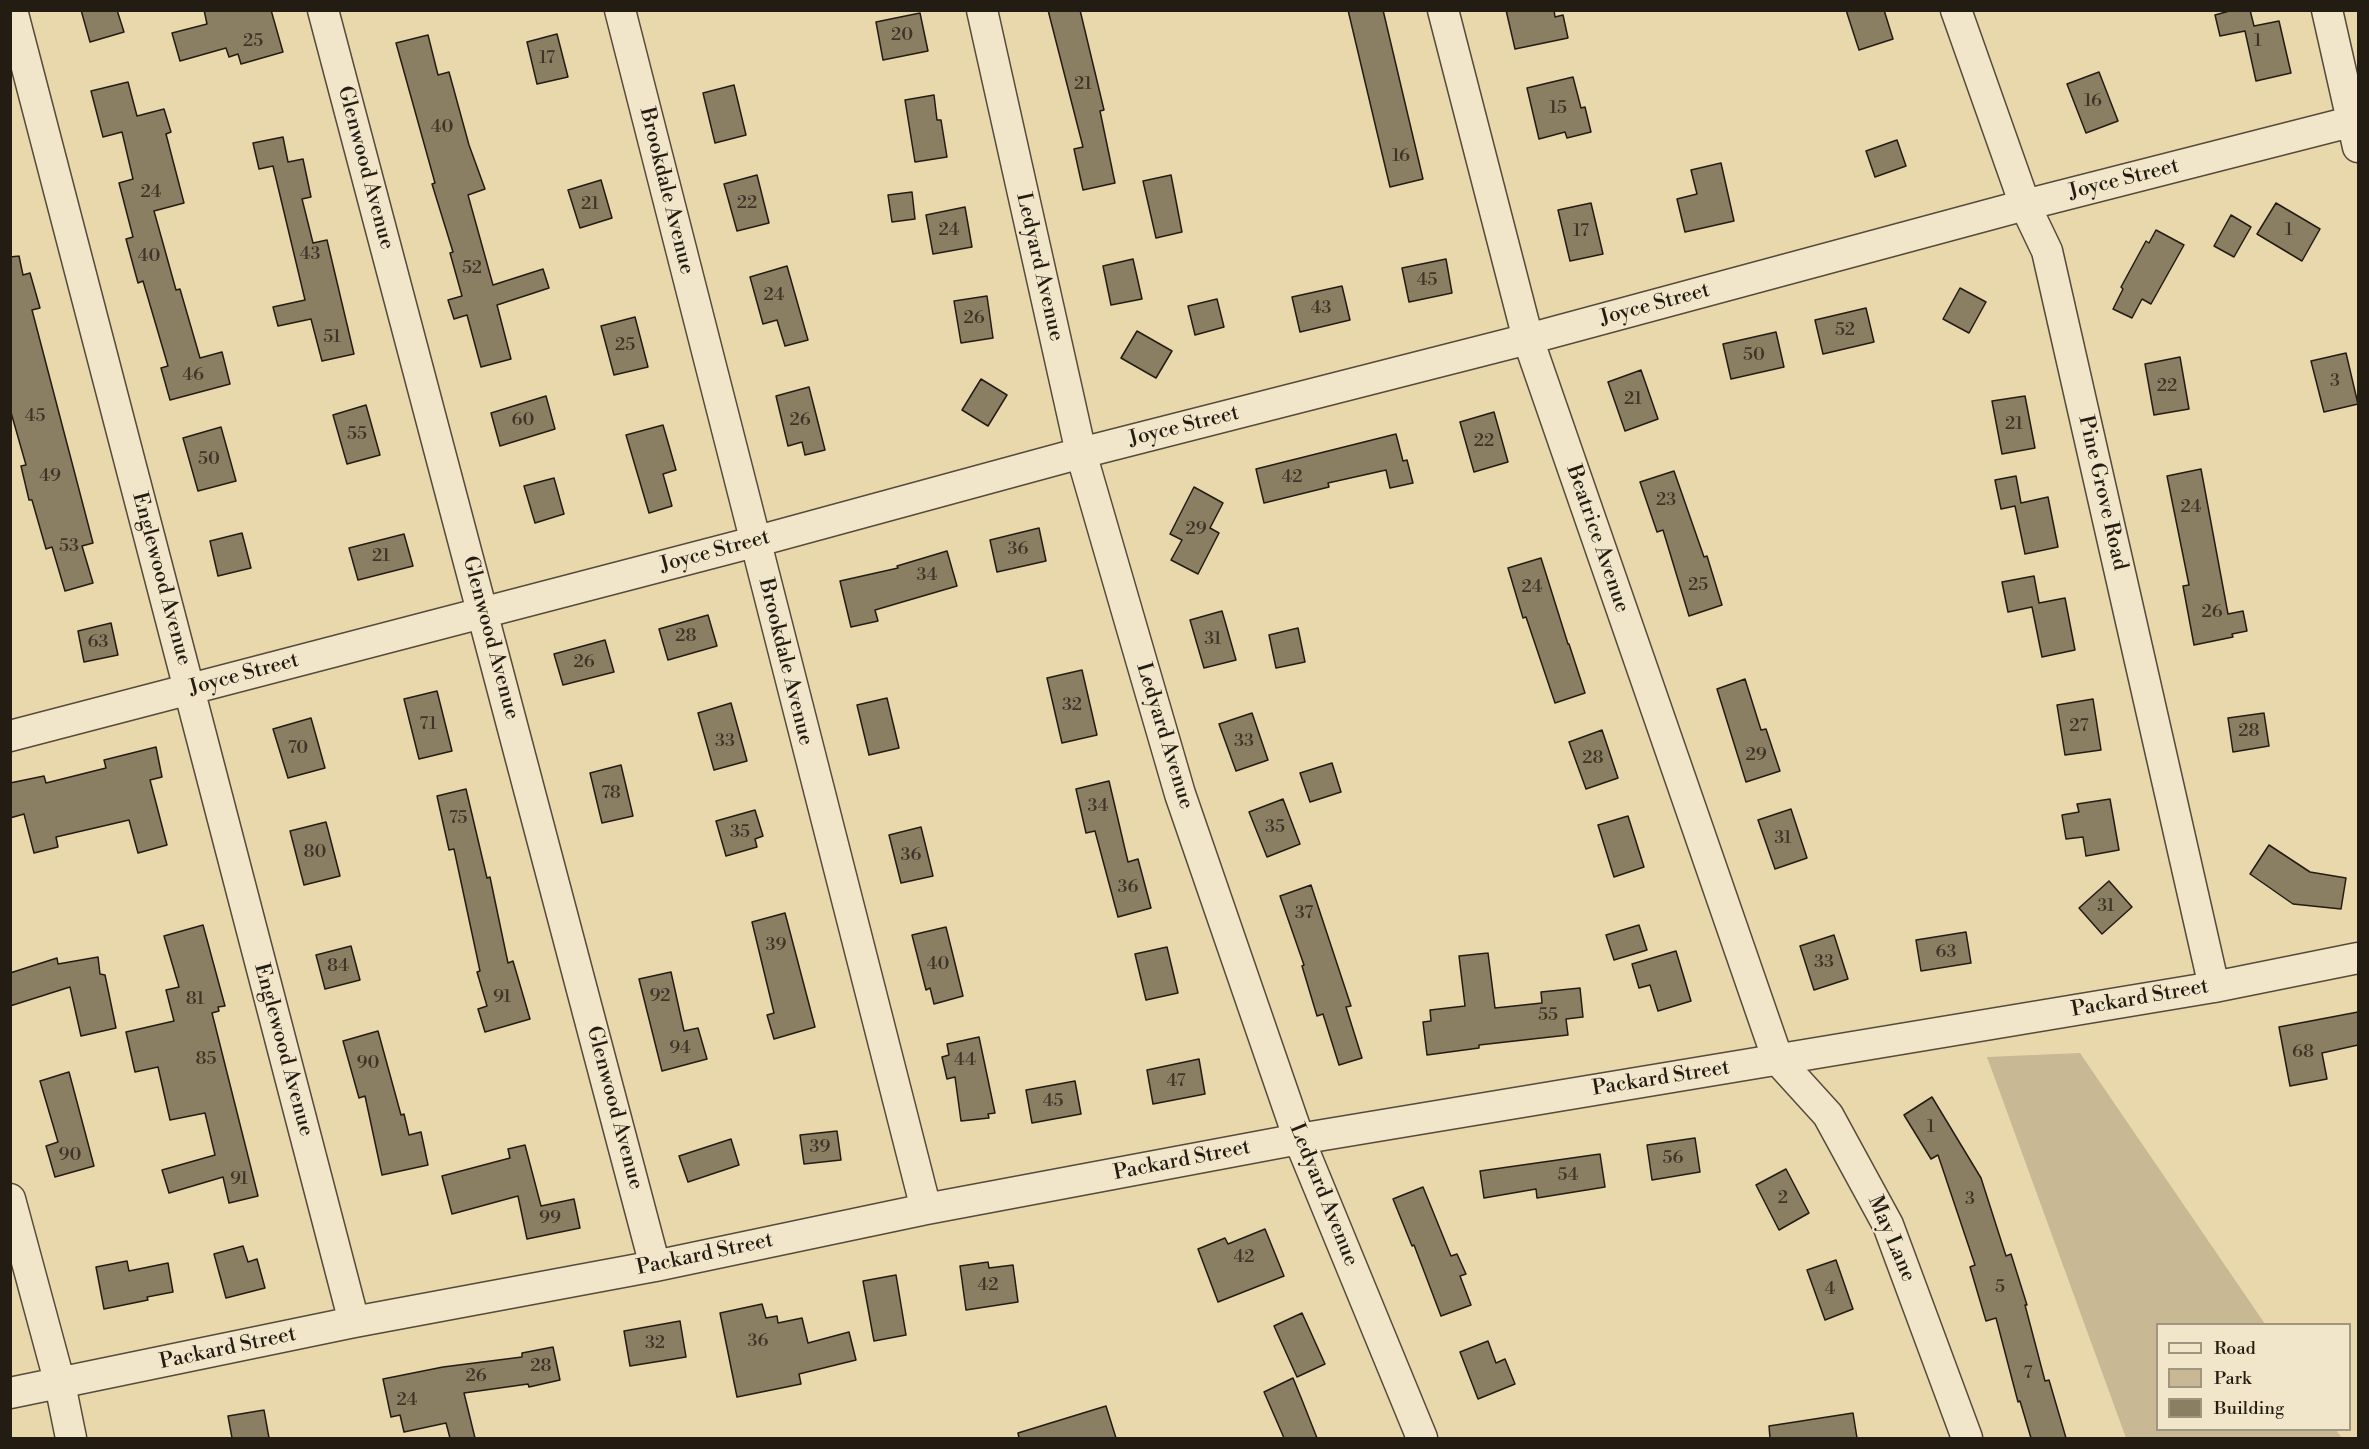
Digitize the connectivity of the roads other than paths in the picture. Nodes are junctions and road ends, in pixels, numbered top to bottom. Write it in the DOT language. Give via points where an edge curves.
graph roads {
  1 [pos="12,10"];
  2 [pos="323,10"];
  3 [pos="620,10"];
  4 [pos="982,10"];
  5 [pos="1443,10"];
  6 [pos="1956,10"];
  7 [pos="2327,10"];
  8 [pos="2356,129"];
  9 [pos="2025,205"];
  10 [pos="1528,339"];
  11 [pos="1081,453"];
  12 [pos="754,542"];
  13 [pos="483,612"];
  14 [pos="190,689"];
  15 [pos="10,736"];
  16 [pos="2358,958"];
  17 [pos="2214,987"];
  18 [pos="1778,1060"];
  19 [pos="1299,1139"];
  20 [pos="10,1199"];
  21 [pos="926,1209"];
  22 [pos="655,1266"];
  23 [pos="354,1322"];
  24 [pos="60,1384"];
  25 [pos="10,1393"];
  26 [pos="71,1438"];
  27 [pos="1422,1438"];
  28 [pos="1967,1438"];
  1 -- 14 [label="street, Englewood Avenue"];
  2 -- 13 [label="street, Glenwood Avenue"];
  3 -- 12 [label="street, Brookdale Avenue"];
  4 -- 11 [label="street, Ledyard Avenue"];
  5 -- 10 [label="street, Beatrice Avenue"];
  6 -- 9 [label="street, Pine Grove Road"];
  7 -- 8 [label="street"];
  8 -- 9 [label="street, Joyce Street"];
  9 -- 10 [label="street, Joyce Street"];
  9 -- 17 [label="street, Pine Grove Road" via="2047,252"];
  10 -- 11 [label="street, Joyce Street"];
  10 -- 18 [label="street, Beatrice Avenue"];
  11 -- 12 [label="street, Joyce Street"];
  11 -- 19 [label="street, Ledyard Avenue" via="1180,794"];
  12 -- 13 [label="street, Joyce Street"];
  12 -- 21 [label="street, Brookdale Avenue"];
  13 -- 14 [label="street, Joyce Street"];
  13 -- 22 [label="street, Glenwood Avenue"];
  14 -- 15 [label="street, Joyce Street"];
  14 -- 23 [label="street, Englewood Avenue"];
  16 -- 17 [label="street, Packard Street"];
  17 -- 18 [label="street, Packard Street"];
  18 -- 19 [label="street, Packard Street"];
  18 -- 28 [label="street, May Lane" via="1828,1115 1888,1225"];
  19 -- 21 [label="street, Packard Street"];
  19 -- 27 [label="street, Ledyard Avenue"];
  20 -- 24 [label="street"];
  21 -- 22 [label="street, Packard Street"];
  22 -- 23 [label="street, Packard Street"];
  23 -- 24 [label="street, Packard Street"];
  24 -- 25 [label="street, Packard Street"];
  24 -- 26 [label="street"];
}
